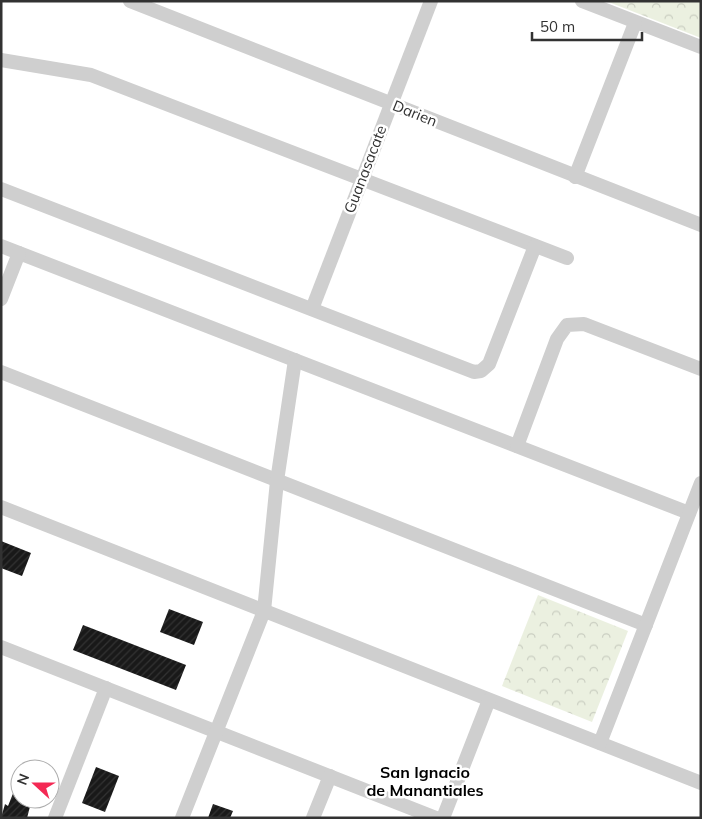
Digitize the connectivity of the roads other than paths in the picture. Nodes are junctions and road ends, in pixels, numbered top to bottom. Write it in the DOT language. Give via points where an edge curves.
graph roads {
  1 [pos="131,1"];
  2 [pos="431,1"];
  3 [pos="582,1"];
  4 [pos="635,23"];
  5 [pos="701,47"];
  6 [pos="1,60"];
  7 [pos="391,103"];
  8 [pos="575,177"];
  9 [pos="362,178"];
  10 [pos="1,189"];
  11 [pos="701,226"];
  12 [pos="1,246"];
  13 [pos="535,246"];
  14 [pos="19,253"];
  15 [pos="567,258"];
  16 [pos="1,299"];
  17 [pos="312,310"];
  18 [pos="294,360"];
  19 [pos="701,369"];
  20 [pos="1,372"];
  21 [pos="517,446"];
  22 [pos="277,482"];
  23 [pos="701,483"];
  24 [pos="1,507"];
  25 [pos="689,513"];
  26 [pos="264,610"];
  27 [pos="646,624"];
  28 [pos="1,647"];
  29 [pos="106,688"];
  30 [pos="489,700"];
  31 [pos="216,732"];
  32 [pos="600,743"];
  33 [pos="330,776"];
  34 [pos="701,783"];
  35 [pos="55,818"];
  36 [pos="182,818"];
  37 [pos="314,818"];
  38 [pos="436,818"];
  39 [pos="443,818"];
  1 -- 7 [label="street, Darien"];
  2 -- 7 [label="street, Guanasacate"];
  3 -- 4 [label="street"];
  4 -- 5 [label="street"];
  4 -- 8 [label="street"];
  6 -- 9 [label="street" via="90,75"];
  7 -- 8 [label="street, Darien"];
  7 -- 9 [label="street, Guanasacate"];
  8 -- 11 [label="street, Darien"];
  9 -- 13 [label="street"];
  9 -- 17 [label="street, Guanasacate"];
  10 -- 17 [label="street"];
  12 -- 14 [label="street"];
  13 -- 15 [label="street"];
  13 -- 17 [label="street" via="489,364 480,371 467,371"];
  14 -- 16 [label="street"];
  14 -- 18 [label="street"];
  18 -- 21 [label="street"];
  18 -- 22 [label="street"];
  19 -- 21 [label="street" via="584,324 567,326 557,339"];
  20 -- 22 [label="street"];
  21 -- 25 [label="street"];
  22 -- 26 [label="street"];
  22 -- 27 [label="street"];
  23 -- 25 [label="street"];
  24 -- 26 [label="street"];
  25 -- 27 [label="street"];
  26 -- 30 [label="street"];
  26 -- 31 [label="street"];
  27 -- 32 [label="street"];
  28 -- 29 [label="street"];
  29 -- 31 [label="street"];
  29 -- 35 [label="street"];
  30 -- 32 [label="street"];
  30 -- 39 [label="street"];
  31 -- 33 [label="street"];
  31 -- 36 [label="street"];
  32 -- 34 [label="street"];
  33 -- 37 [label="street"];
  33 -- 38 [label="street"];
}
